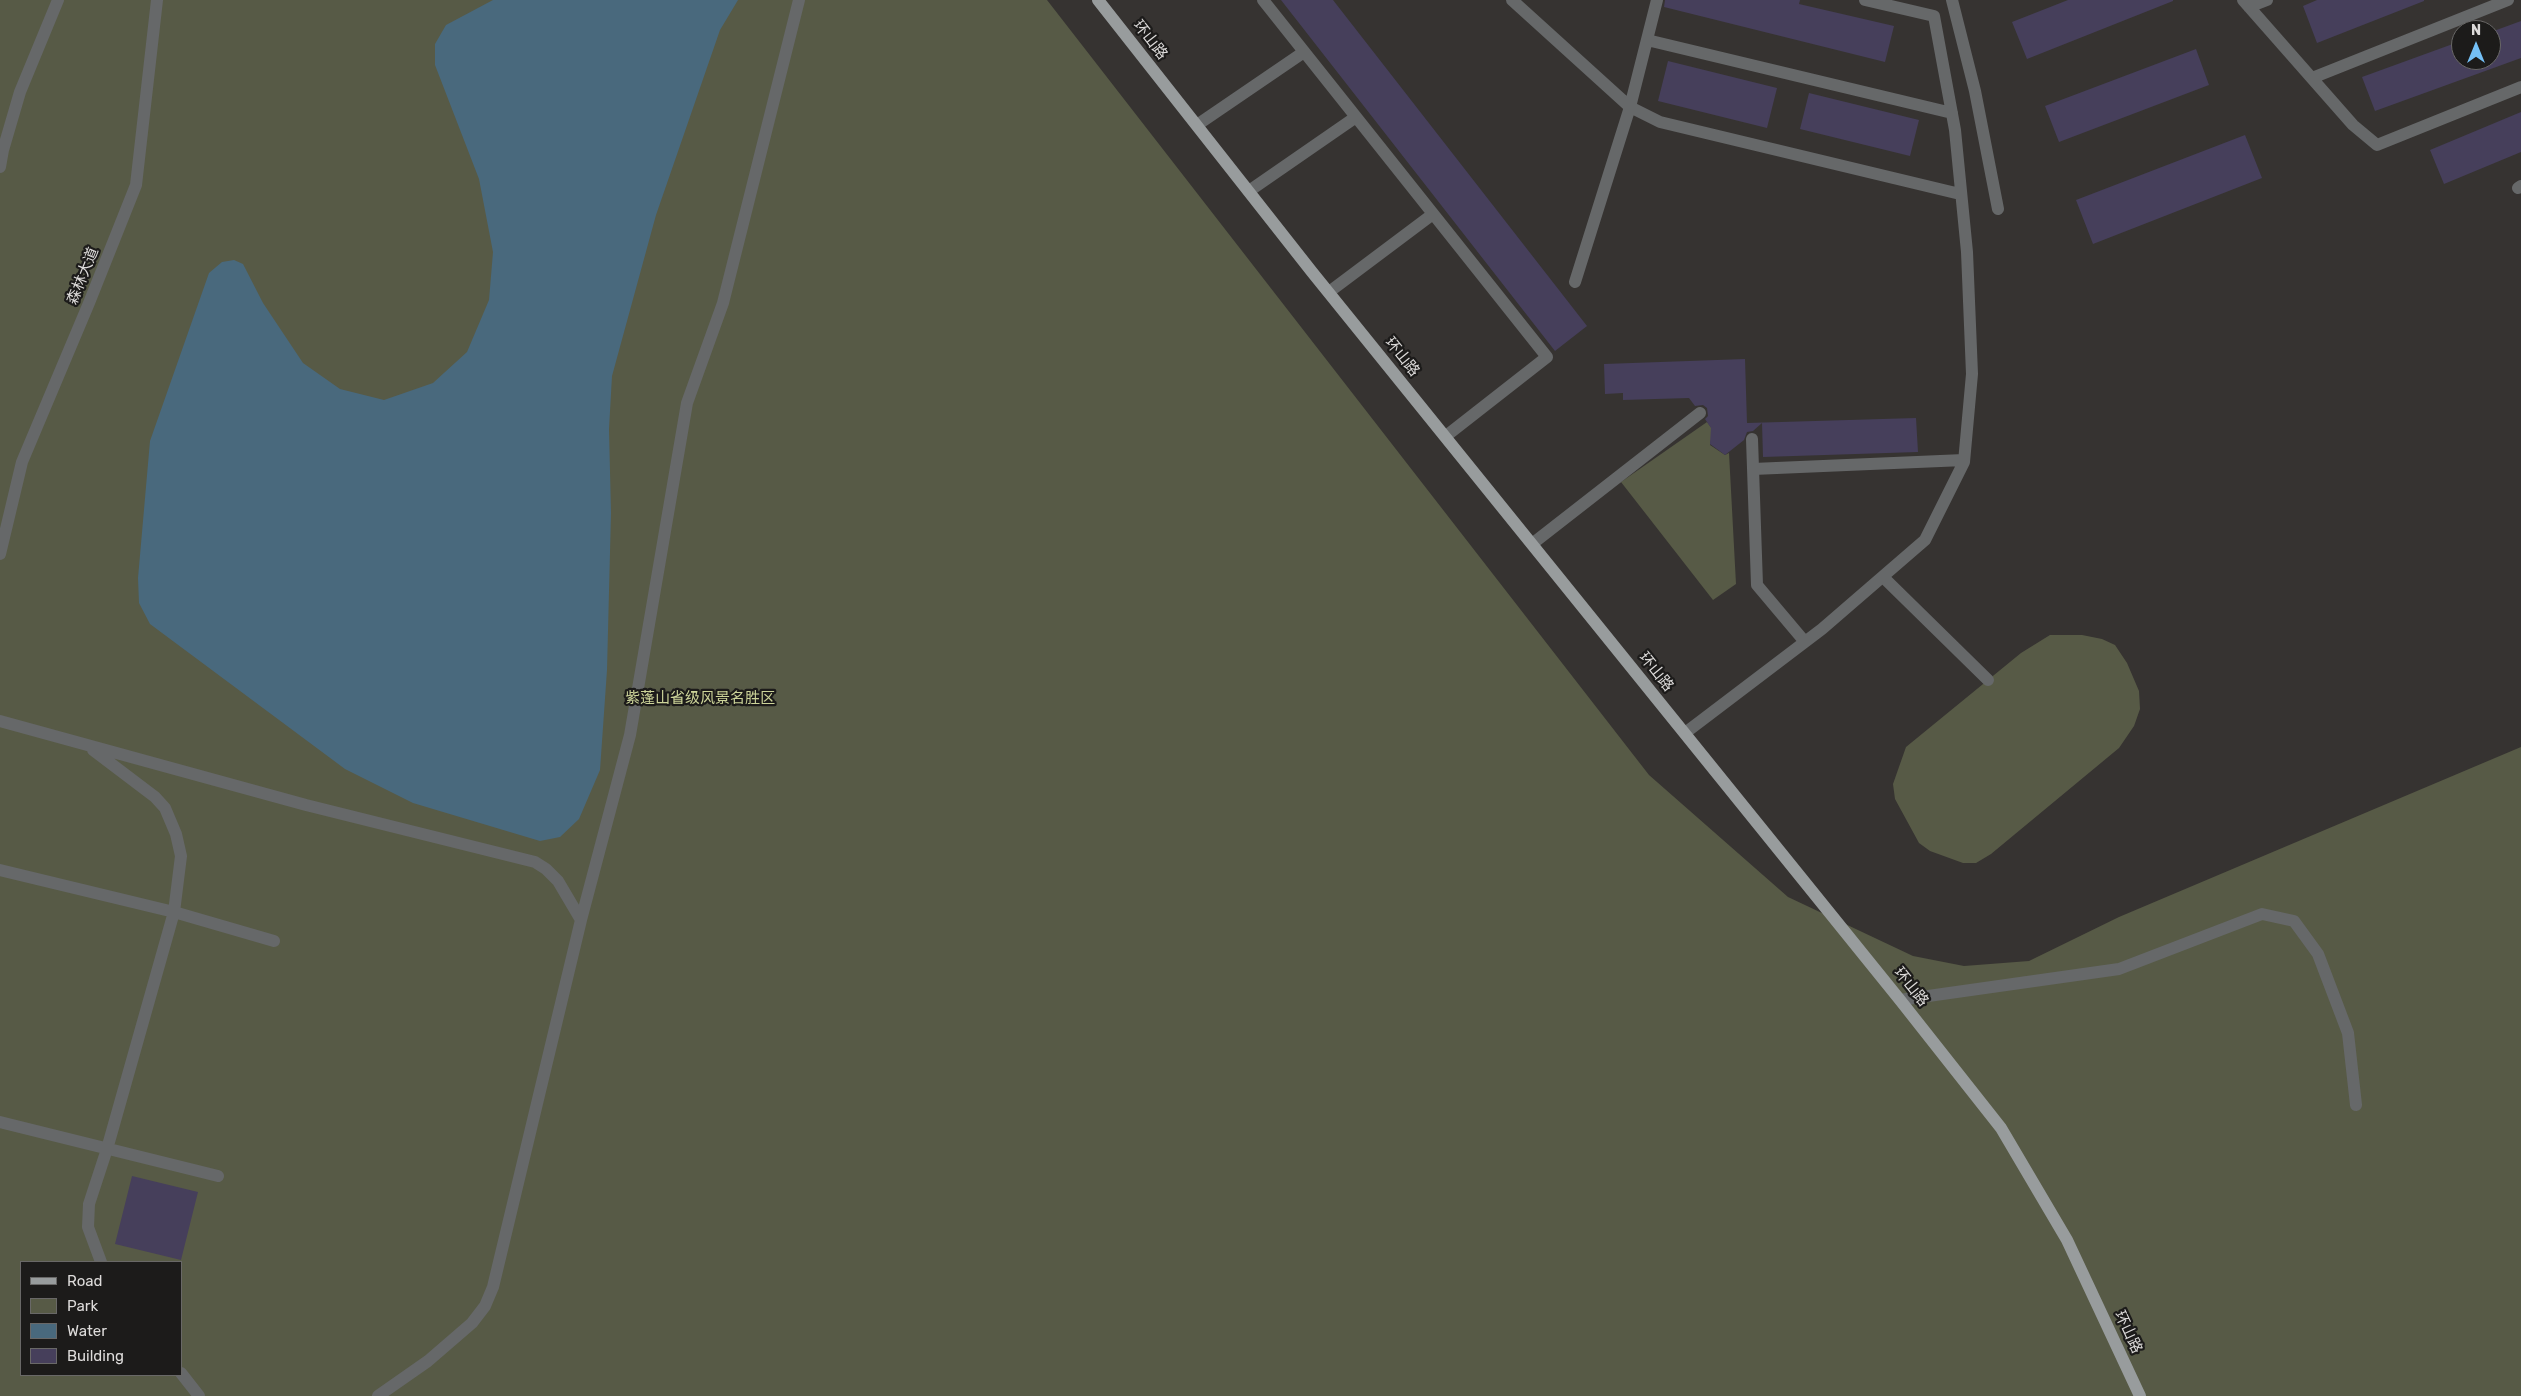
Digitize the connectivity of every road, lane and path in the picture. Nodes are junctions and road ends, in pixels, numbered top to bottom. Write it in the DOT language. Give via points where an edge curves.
graph roads {
  1 [pos="58,0"];
  2 [pos="157,0"];
  3 [pos="799,0"];
  4 [pos="1098,0"];
  5 [pos="1263,0"];
  6 [pos="1512,0"];
  7 [pos="1657,0"];
  8 [pos="1865,0"];
  9 [pos="1952,0"];
  10 [pos="2267,0"];
  11 [pos="2508,0"];
  12 [pos="2246,3"];
  13 [pos="1647,40"];
  14 [pos="1304,52"];
  15 [pos="2312,78"];
  16 [pos="2521,88"];
  17 [pos="1630,107"];
  18 [pos="1952,113"];
  19 [pos="1356,117"];
  20 [pos="1197,125"];
  21 [pos="0,167"];
  22 [pos="1249,191"];
  23 [pos="1960,194"];
  24 [pos="1998,209"];
  25 [pos="1433,214"];
  26 [pos="1575,282"];
  27 [pos="1329,292"];
  28 [pos="1700,413"];
  29 [pos="1446,436"];
  30 [pos="1752,439"];
  31 [pos="1964,460"];
  32 [pos="1753,469"];
  33 [pos="1532,544"];
  34 [pos="0,554"];
  35 [pos="1883,577"];
  36 [pos="1805,642"];
  37 [pos="1988,680"];
  38 [pos="0,721"];
  39 [pos="1684,732"];
  40 [pos="87,746"];
  41 [pos="0,870"];
  42 [pos="174,912"];
  43 [pos="582,920"];
  44 [pos="274,941"];
  45 [pos="1900,1000"];
  46 [pos="2356,1105"];
  47 [pos="0,1122"];
  48 [pos="106,1150"];
  49 [pos="218,1176"];
  50 [pos="101,1261"];
  51 [pos="182,1374"];
  52 [pos="198,1396"];
  53 [pos="378,1396"];
  54 [pos="2140,1396"];
  1 -- 21 [label="street" via="20,92"];
  2 -- 34 [label="street, 森林大道" via="136,185 22,462"];
  3 -- 43 [label="street" via="722,303 688,404 630,735"];
  4 -- 20 [label="main road, 环山路"];
  5 -- 14 [label="street"];
  6 -- 17 [label="street"];
  7 -- 13 [label="street"];
  8 -- 18 [label="street" via="1934,16"];
  9 -- 24 [label="street" via="1975,91"];
  10 -- 12 [label="street"];
  11 -- 15 [label="street"];
  12 -- 15 [label="street"];
  13 -- 17 [label="street"];
  13 -- 18 [label="street"];
  14 -- 19 [label="street"];
  14 -- 20 [label="street"];
  15 -- 16 [label="street" via="2353,125 2377,145"];
  17 -- 23 [label="street" via="1660,122"];
  17 -- 26 [label="street"];
  18 -- 23 [label="street"];
  19 -- 22 [label="street"];
  19 -- 25 [label="street"];
  20 -- 22 [label="main road, 环山路"];
  22 -- 27 [label="main road, 环山路"];
  23 -- 31 [label="street" via="1967,252 1972,374"];
  25 -- 27 [label="street"];
  25 -- 29 [label="street" via="1546,356"];
  27 -- 29 [label="main road, 环山路"];
  28 -- 33 [label="street"];
  29 -- 33 [label="main road, 环山路"];
  30 -- 32 [label="street"];
  31 -- 32 [label="street"];
  31 -- 35 [label="street" via="1925,540"];
  32 -- 36 [label="street" via="1757,585"];
  33 -- 39 [label="main road, 环山路"];
  35 -- 36 [label="street"];
  35 -- 37 [label="street"];
  36 -- 39 [label="street"];
  38 -- 40 [label="street"];
  39 -- 45 [label="main road, 环山路"];
  40 -- 42 [label="street" via="165,808 176,834 180,856"];
  40 -- 43 [label="street" via="535,862 558,881"];
  41 -- 42 [label="street"];
  42 -- 44 [label="street"];
  42 -- 48 [label="street"];
  43 -- 53 [label="street" via="493,1287 485,1306 472,1323 428,1361"];
  45 -- 46 [label="street" via="2119,969 2262,914 2294,921 2318,954 2348,1033"];
  45 -- 54 [label="main road, 环山路" via="2001,1128 2067,1240"];
  47 -- 48 [label="street"];
  48 -- 49 [label="street"];
  48 -- 50 [label="street" via="89,1204 88,1227"];
  51 -- 52 [label="street"];
}
